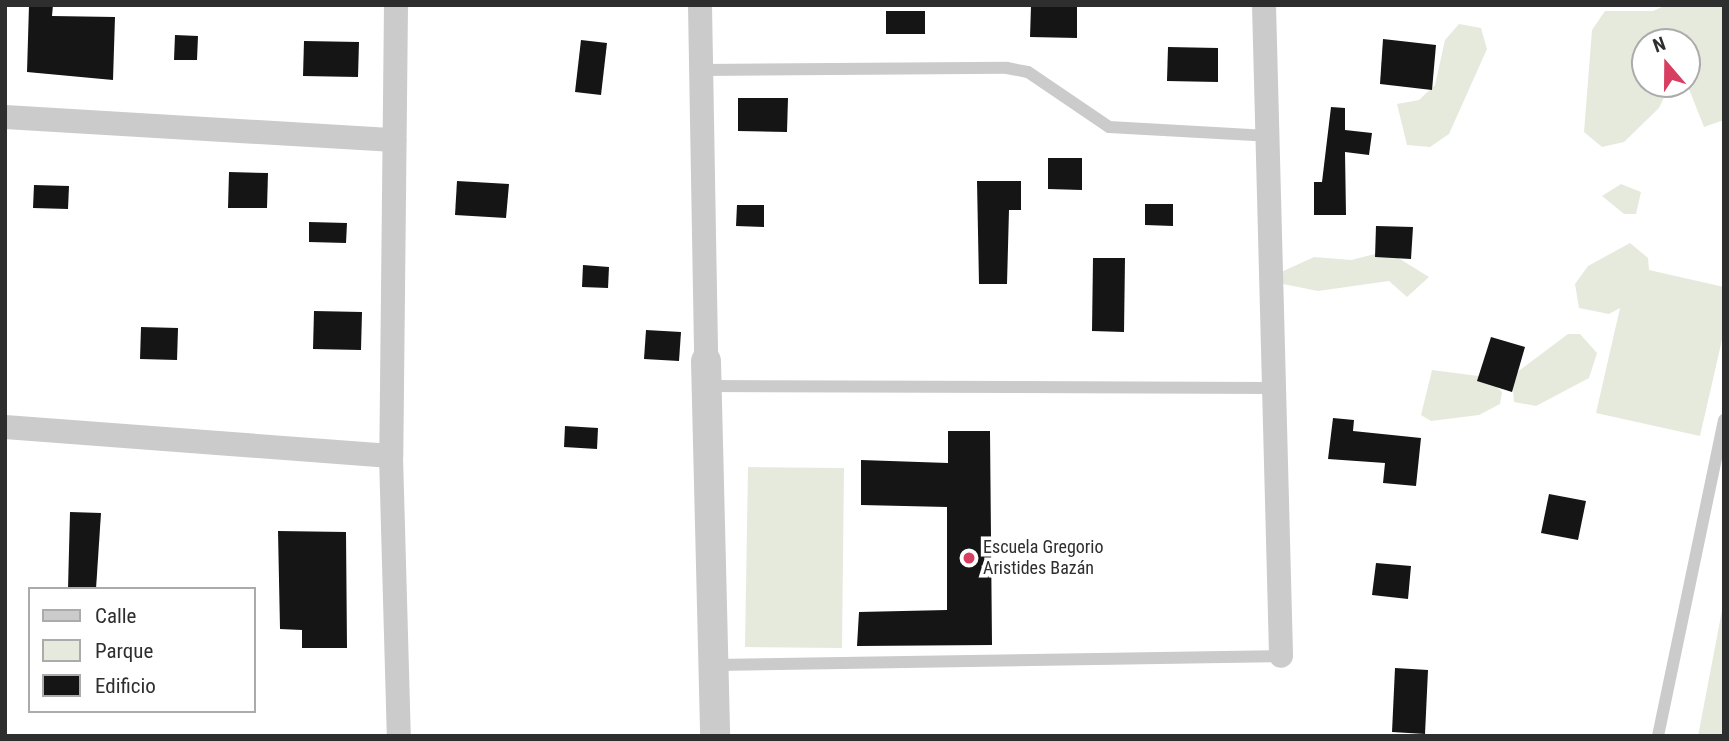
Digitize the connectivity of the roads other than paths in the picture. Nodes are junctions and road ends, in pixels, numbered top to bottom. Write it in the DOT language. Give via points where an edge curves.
graph roads {
  1 [pos="396,5"];
  2 [pos="700,5"];
  3 [pos="1264,5"];
  4 [pos="701,70"];
  5 [pos="5,117"];
  6 [pos="1268,136"];
  7 [pos="394,140"];
  8 [pos="706,373"];
  9 [pos="1275,388"];
  10 [pos="1724,420"];
  11 [pos="5,426"];
  12 [pos="391,456"];
  13 [pos="1281,656"];
  14 [pos="714,665"];
  15 [pos="399,736"];
  16 [pos="715,736"];
  17 [pos="1658,736"];
  1 -- 7 [label="street"];
  2 -- 4 [label="street"];
  3 -- 6 [label="street"];
  4 -- 6 [label="lane" via="1007,68 1028,72 1109,127"];
  4 -- 8 [label="street"];
  5 -- 7 [label="street"];
  6 -- 9 [label="street"];
  7 -- 12 [label="street"];
  8 -- 9 [label="lane"];
  8 -- 14 [label="street"];
  9 -- 13 [label="street"];
  10 -- 17 [label="lane"];
  11 -- 12 [label="street"];
  12 -- 15 [label="street"];
  13 -- 14 [label="lane"];
  14 -- 16 [label="street"];
}
